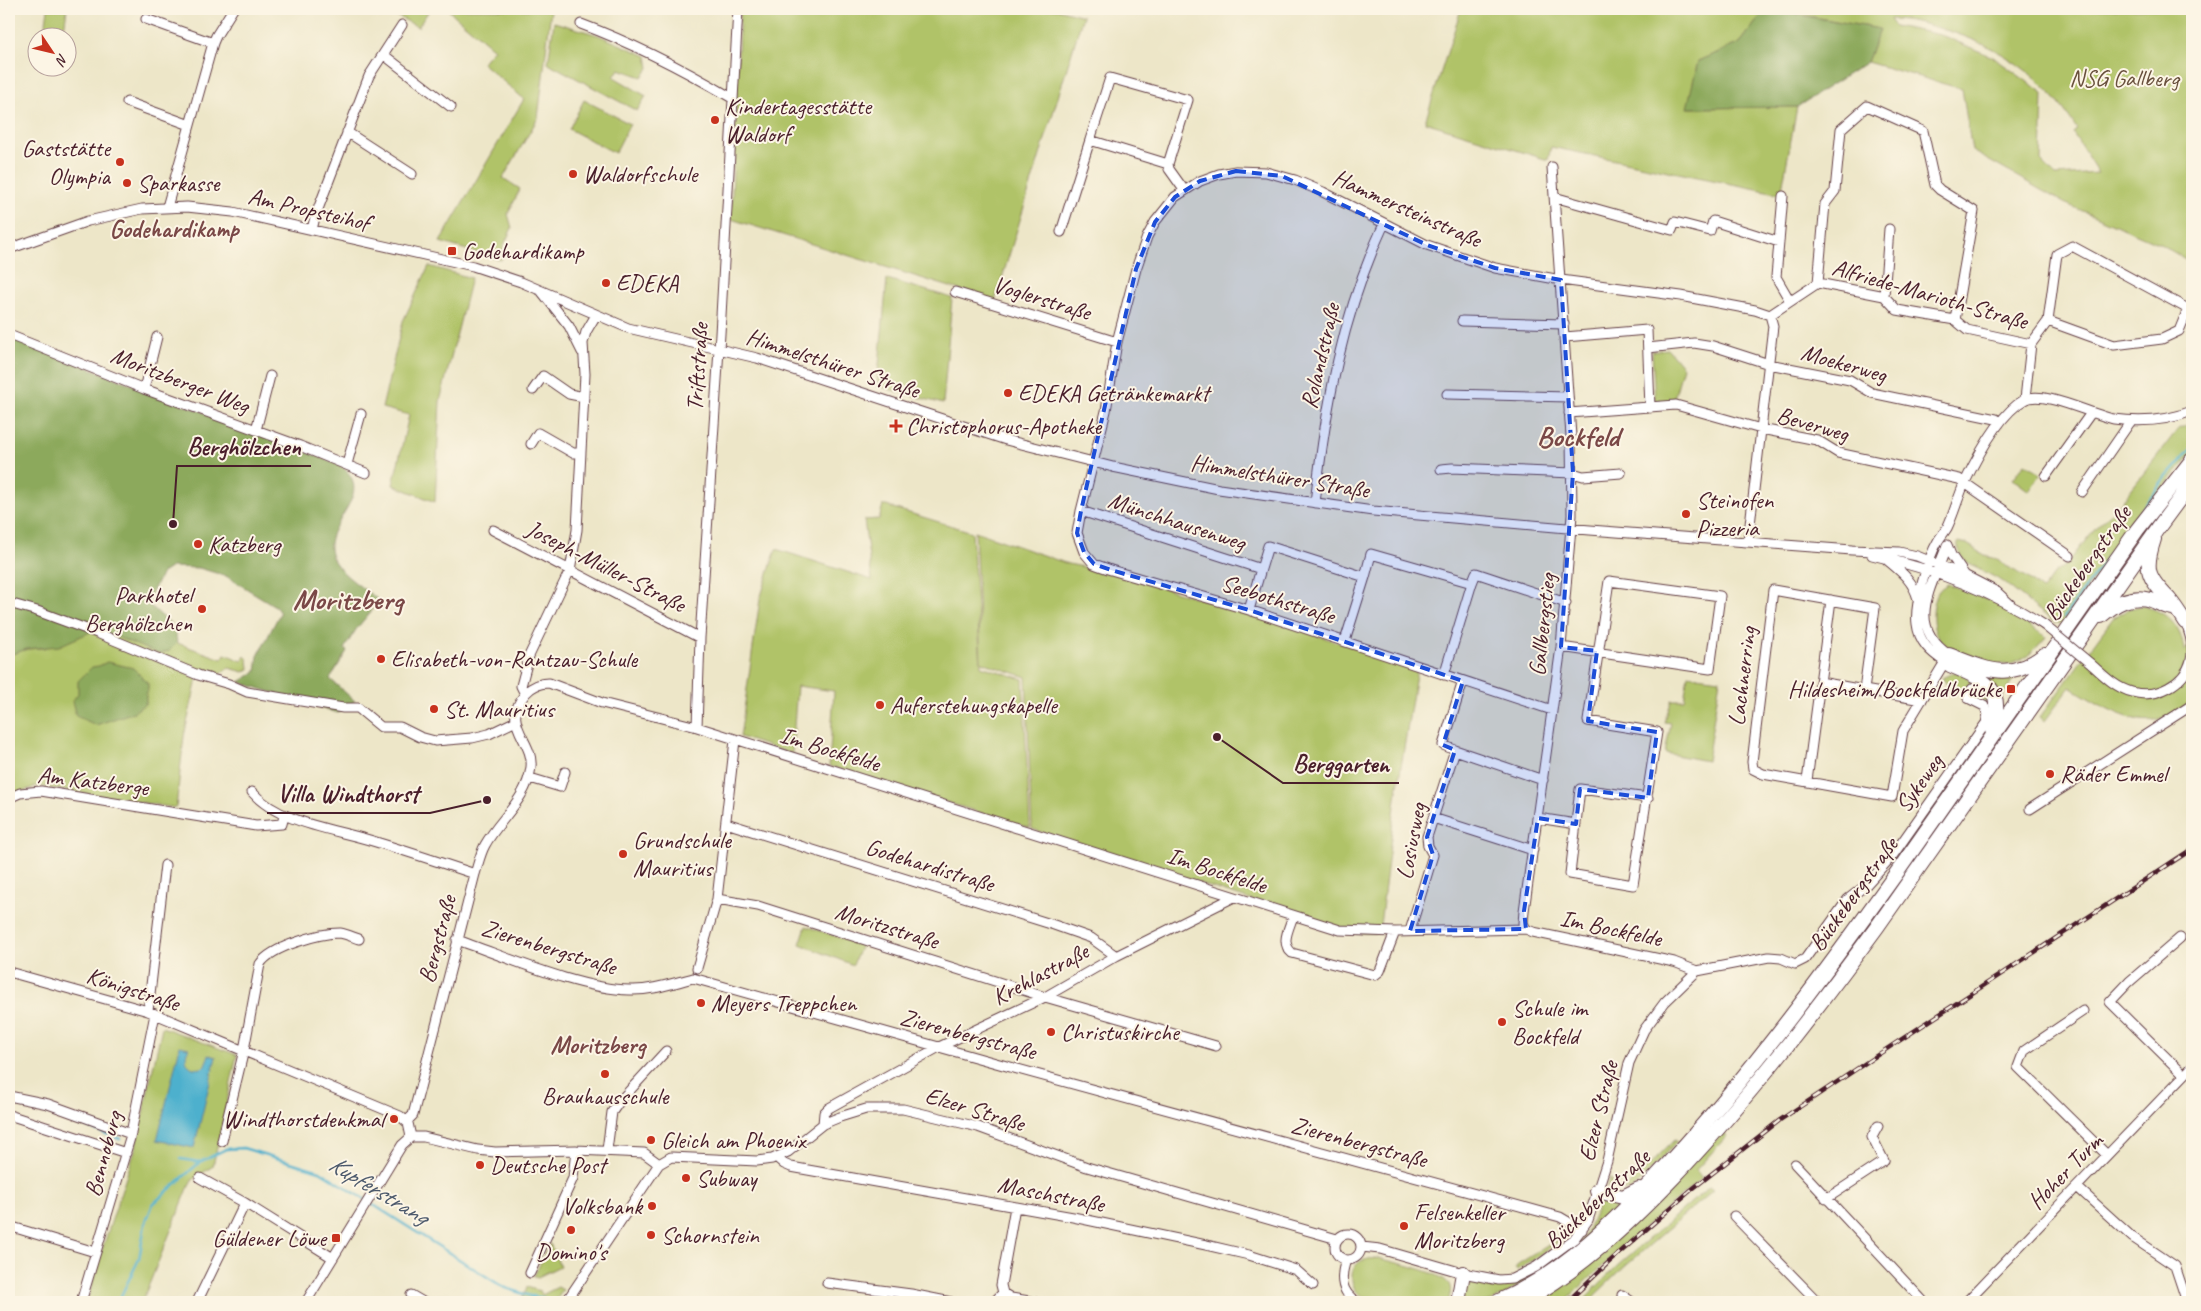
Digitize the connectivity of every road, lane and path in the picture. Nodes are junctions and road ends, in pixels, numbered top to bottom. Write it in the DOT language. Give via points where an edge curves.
graph roads {
  1 [pos="234,9"];
  2 [pos="738,9"];
  3 [pos="146,18"];
  4 [pos="581,24"];
  5 [pos="402,25"];
  6 [pos="214,44"];
  7 [pos="384,55"];
  8 [pos="732,98"];
  9 [pos="127,102"];
  10 [pos="451,107"];
  11 [pos="190,125"];
  12 [pos="347,132"];
  13 [pos="1090,140"];
  14 [pos="1168,164"];
  15 [pos="1552,166"];
  16 [pos="412,174"];
  17 [pos="1184,190"];
  18 [pos="1783,196"];
  19 [pos="1554,197"];
  20 [pos="167,207"];
  21 [pos="1384,224"];
  22 [pos="1889,229"];
  23 [pos="312,230"];
  24 [pos="1061,232"];
  25 [pos="1779,242"];
  26 [pos="9,249"];
  27 [pos="1561,280"];
  28 [pos="1818,283"];
  29 [pos="541,290"];
  30 [pos="955,292"];
  31 [pos="1884,296"];
  32 [pos="1790,301"];
  33 [pos="596,315"];
  34 [pos="1770,315"];
  35 [pos="1956,320"];
  36 [pos="1462,321"];
  37 [pos="2048,321"];
  38 [pos="1564,324"];
  39 [pos="9,335"];
  40 [pos="156,336"];
  41 [pos="1564,336"];
  42 [pos="1117,342"];
  43 [pos="2031,344"];
  44 [pos="719,348"];
  45 [pos="1648,348"];
  46 [pos="583,355"];
  47 [pos="1769,364"];
  48 [pos="270,376"];
  49 [pos="144,389"];
  50 [pos="533,390"];
  51 [pos="1447,394"];
  52 [pos="584,397"];
  53 [pos="1568,397"];
  54 [pos="2025,399"];
  55 [pos="1650,408"];
  56 [pos="2192,411"];
  57 [pos="1569,413"];
  58 [pos="2090,413"];
  59 [pos="361,414"];
  60 [pos="2131,421"];
  61 [pos="1999,424"];
  62 [pos="256,430"];
  63 [pos="1761,430"];
  64 [pos="531,444"];
  65 [pos="580,453"];
  66 [pos="2192,460"];
  67 [pos="1092,462"];
  68 [pos="347,464"];
  69 [pos="1441,469"];
  70 [pos="366,472"];
  71 [pos="1621,472"];
  72 [pos="1573,473"];
  73 [pos="2046,476"];
  74 [pos="1965,482"];
  75 [pos="2192,482"];
  76 [pos="2082,492"];
  77 [pos="1315,503"];
  78 [pos="1081,511"];
  79 [pos="1571,528"];
  80 [pos="1947,528"];
  81 [pos="2158,528"];
  82 [pos="493,530"];
  83 [pos="1748,542"];
  84 [pos="1947,545"];
  85 [pos="1852,550"];
  86 [pos="2070,556"];
  87 [pos="1884,558"];
  88 [pos="1929,565"];
  89 [pos="1261,568"];
  90 [pos="1938,569"];
  91 [pos="570,570"];
  92 [pos="1966,576"];
  93 [pos="1366,577"];
  94 [pos="1472,582"];
  95 [pos="1918,599"];
  96 [pos="1830,600"];
  97 [pos="9,603"];
  98 [pos="1566,603"];
  99 [pos="2011,605"];
  100 [pos="2173,608"];
  101 [pos="1249,610"];
  102 [pos="2189,619"];
  103 [pos="2086,628"];
  104 [pos="700,638"];
  105 [pos="1345,641"];
  106 [pos="2056,645"];
  107 [pos="1561,647"];
  108 [pos="1597,651"];
  109 [pos="1947,659"];
  110 [pos="1444,675"];
  111 [pos="1463,681"];
  112 [pos="1820,682"];
  113 [pos="1972,689"];
  114 [pos="1864,690"];
  115 [pos="525,694"];
  116 [pos="1922,700"];
  117 [pos="2192,705"];
  118 [pos="1552,710"];
  119 [pos="516,721"];
  120 [pos="697,727"];
  121 [pos="735,740"];
  122 [pos="1988,742"];
  123 [pos="1455,750"];
  124 [pos="565,772"];
  125 [pos="530,778"];
  126 [pos="1543,780"];
  127 [pos="1808,782"];
  128 [pos="252,792"];
  129 [pos="9,798"];
  130 [pos="1648,798"];
  131 [pos="2030,809"];
  132 [pos="284,816"];
  133 [pos="1433,818"];
  134 [pos="1538,818"];
  135 [pos="726,823"];
  136 [pos="1576,824"];
  137 [pos="1533,850"];
  138 [pos="165,865"];
  139 [pos="475,874"];
  140 [pos="1234,897"];
  141 [pos="717,899"];
  142 [pos="1293,916"];
  143 [pos="1526,929"];
  144 [pos="1395,932"];
  145 [pos="1410,932"];
  146 [pos="2180,938"];
  147 [pos="359,939"];
  148 [pos="457,940"];
  149 [pos="1116,956"];
  150 [pos="697,968"];
  151 [pos="1697,971"];
  152 [pos="9,972"];
  153 [pos="1045,997"];
  154 [pos="2083,1011"];
  155 [pos="151,1012"];
  156 [pos="1216,1046"];
  157 [pos="939,1047"];
  158 [pos="244,1050"];
  159 [pos="666,1051"];
  160 [pos="2192,1067"];
  161 [pos="2184,1075"];
  162 [pos="9,1096"];
  163 [pos="9,1115"];
  164 [pos="407,1121"];
  165 [pos="823,1124"];
  166 [pos="1878,1126"];
  167 [pos="131,1134"];
  168 [pos="411,1137"];
  169 [pos="222,1141"];
  170 [pos="576,1150"];
  171 [pos="607,1150"];
  172 [pos="126,1153"];
  173 [pos="2107,1155"];
  174 [pos="777,1158"];
  175 [pos="659,1164"];
  176 [pos="1795,1164"];
  177 [pos="200,1178"];
  178 [pos="1651,1182"];
  179 [pos="2077,1187"];
  180 [pos="1597,1191"];
  181 [pos="1826,1199"];
  182 [pos="245,1203"];
  183 [pos="1015,1207"];
  184 [pos="1734,1216"];
  185 [pos="9,1226"];
  186 [pos="1582,1230"];
  187 [pos="1337,1239"];
  188 [pos="1362,1246"];
  189 [pos="95,1252"];
  190 [pos="333,1258"];
  191 [pos="1346,1260"];
  192 [pos="530,1273"];
  193 [pos="1463,1273"];
  194 [pos="828,1282"];
  195 [pos="1313,1285"];
  196 [pos="1003,1293"];
  197 [pos="411,1294"];
  198 [pos="1622,1295"];
  199 [pos="81,1302"];
  200 [pos="197,1302"];
  201 [pos="306,1302"];
  202 [pos="423,1302"];
  203 [pos="566,1302"];
  204 [pos="951,1302"];
  205 [pos="994,1302"];
  206 [pos="1035,1302"];
  207 [pos="1357,1302"];
  208 [pos="1458,1302"];
  209 [pos="1497,1302"];
  210 [pos="1522,1302"];
  211 [pos="1632,1302"];
  212 [pos="1818,1302"];
  213 [pos="1924,1302"];
  214 [pos="1966,1302"];
  215 [pos="2187,1302"];
  1 -- 6 [label="street"];
  2 -- 8 [label="street, Triftstraße"];
  3 -- 6 [label="street"];
  4 -- 8 [label="street" via="656,55"];
  5 -- 7 [label="street"];
  6 -- 11 [label="street"];
  7 -- 10 [label="street"];
  7 -- 12 [label="street" via="370,76"];
  8 -- 44 [label="street, Triftstraße"];
  9 -- 11 [label="street"];
  11 -- 20 [label="street"];
  12 -- 16 [label="street"];
  12 -- 23 [label="street"];
  13 -- 14 [label="street"];
  13 -- 14 [label="street" via="1110,78 1188,100"];
  13 -- 24 [label="street"];
  14 -- 17 [label="street"];
  15 -- 19 [label="street, Gallbergstieg"];
  17 -- 21 [label="street, Hammersteinstraße" via="1219,174 1266,172 1323,192"];
  17 -- 42 [label="street, Hammersteinstraße" via="1165,208 1147,237"];
  18 -- 25 [label="street"];
  19 -- 25 [label="street" via="1672,230 1675,222 1710,231 1713,221"];
  19 -- 27 [label="street, Gallbergstieg"];
  20 -- 23 [label="street, Am Propsteihof" via="210,208"];
  20 -- 26 [label="street, Am Propsteihof" via="88,220"];
  21 -- 27 [label="street, Hammersteinstraße" via="1427,245 1495,268"];
  21 -- 77 [label="street, Rolandstraße" via="1347,320 1325,421"];
  22 -- 31 [label="street"];
  23 -- 29 [label="street, Am Propsteihof" via="473,266"];
  25 -- 32 [label="street" via="1776,277"];
  27 -- 34 [label="street, Hammersteinstraße" via="1681,296"];
  27 -- 38 [label="street, Gallbergstieg"];
  28 -- 31 [label="street, Alfriede-Marioth-Straße"];
  28 -- 32 [label="street, Alfriede-Marioth-Straße"];
  28 -- 35 [label="street" via="1825,204 1835,191 1841,129 1867,106 1923,131 1935,185 1974,210"];
  29 -- 33 [label="street, Am Propsteihof"];
  29 -- 46 [label="street" via="570,326"];
  30 -- 42 [label="street, Voglerstraße"];
  31 -- 35 [label="street, Alfriede-Marioth-Straße" via="1897,310"];
  32 -- 34 [label="street, Alfriede-Marioth-Straße"];
  33 -- 44 [label="street, Himmelsthürer Straße" via="628,328"];
  33 -- 46 [label="street" via="586,332"];
  34 -- 47 [label="street" via="1774,326"];
  35 -- 43 [label="street, Alfriede-Marioth-Straße" via="1967,330"];
  36 -- 38 [label="street"];
  37 -- 37 [label="street" via="2114,345 2162,339 2179,331 2188,309 2072,246 2057,254"];
  37 -- 43 [label="street, Alfriede-Marioth-Straße"];
  38 -- 41 [label="street, Gallbergstieg"];
  39 -- 49 [label="street, Moritzberger Weg"];
  40 -- 49 [label="street"];
  41 -- 45 [label="street" via="1647,330"];
  41 -- 53 [label="street, Gallbergstieg"];
  42 -- 67 [label="street, Hammersteinstraße" via="1106,411"];
  43 -- 54 [label="street"];
  44 -- 67 [label="street, Himmelsthürer Straße" via="790,368 1006,440"];
  44 -- 104 [label="street, Triftstraße"];
  45 -- 47 [label="street, Moekerweg" via="1694,343"];
  45 -- 55 [label="street"];
  46 -- 52 [label="street"];
  47 -- 61 [label="street, Moekerweg" via="1850,380 1872,393 1996,418"];
  47 -- 63 [label="street"];
  48 -- 62 [label="street"];
  49 -- 62 [label="street, Moritzberger Weg"];
  50 -- 52 [label="street" via="543,376 569,394"];
  51 -- 53 [label="street"];
  52 -- 65 [label="street"];
  53 -- 57 [label="street, Gallbergstieg"];
  54 -- 58 [label="street" via="2044,397"];
  54 -- 61 [label="street"];
  55 -- 57 [label="street, Beverweg"];
  55 -- 63 [label="street, Beverweg" via="1676,405"];
  56 -- 60 [label="street" via="2160,420"];
  57 -- 72 [label="street, Gallbergstieg"];
  58 -- 60 [label="street"];
  58 -- 73 [label="street"];
  59 -- 68 [label="street"];
  60 -- 76 [label="street"];
  61 -- 74 [label="street"];
  62 -- 68 [label="street, Moritzberger Weg"];
  63 -- 74 [label="street, Beverweg" via="1817,440 1838,453"];
  63 -- 83 [label="street"];
  64 -- 65 [label="street" via="538,433 573,453"];
  65 -- 91 [label="street" via="577,530"];
  66 -- 106 [label="highway, Bückebergstraße" via="2136,530"];
  67 -- 77 [label="street, Himmelsthürer Straße" via="1219,489"];
  67 -- 78 [label="street, Seebothstraße"];
  68 -- 70 [label="street, Moritzberger Weg"];
  69 -- 72 [label="street"];
  71 -- 72 [label="street" via="1583,476"];
  72 -- 79 [label="street, Gallbergstieg"];
  74 -- 80 [label="street"];
  74 -- 86 [label="street, Beverweg"];
  75 -- 81 [label="highway, Bückebergstraße"];
  77 -- 79 [label="street, Himmelsthürer Straße"];
  78 -- 89 [label="street, Münchhausenweg"];
  78 -- 101 [label="street, Seebothstraße" via="1077,533 1084,552 1094,564"];
  79 -- 83 [label="street, Himmelsthürer Straße"];
  79 -- 98 [label="street, Gallbergstieg"];
  80 -- 84 [label="street"];
  80 -- 88 [label="street"];
  81 -- 100 [label="highway" via="2149,555 2149,572"];
  81 -- 103 [label="highway, Bückebergstraße"];
  82 -- 91 [label="street, Joseph-Müller-Straße"];
  83 -- 85 [label="street, Himmelsthürer Straße"];
  84 -- 90 [label="street"];
  84 -- 92 [label="street" via="1950,555"];
  85 -- 87 [label="street, Himmelsthürer Straße"];
  85 -- 88 [label="street, Himmelsthürer Straße" via="1899,552"];
  87 -- 88 [label="street, Himmelsthürer Straße"];
  87 -- 95 [label="street" via="1908,579"];
  88 -- 90 [label="street, Himmelsthürer Straße"];
  88 -- 95 [label="street"];
  89 -- 93 [label="street, Münchhausenweg" via="1268,546"];
  89 -- 101 [label="street, Münchhausenweg"];
  90 -- 92 [label="street, Himmelsthürer Straße"];
  90 -- 99 [label="street, Himmelsthürer Straße"];
  90 -- 109 [label="street" via="1924,621 1931,638"];
  91 -- 104 [label="street, Joseph-Müller-Straße"];
  91 -- 115 [label="street" via="529,656 521,686"];
  92 -- 99 [label="street, Himmelsthürer Straße" via="1997,592"];
  93 -- 94 [label="street" via="1371,554"];
  93 -- 105 [label="street"];
  94 -- 98 [label="street" via="1476,573"];
  94 -- 110 [label="street"];
  95 -- 109 [label="street" via="1916,623 1922,641 1932,653"];
  96 -- 112 [label="street"];
  96 -- 114 [label="street, Lachnerring" via="1875,608"];
  96 -- 127 [label="street, Lachnerring" via="1773,590 1752,762 1753,769 1764,774"];
  97 -- 119 [label="street" via="37,610 247,692 358,708 381,727 400,727 420,737 435,740 472,738"];
  98 -- 107 [label="street, Gallbergstieg"];
  99 -- 102 [label="street, Himmelsthürer Straße, bridge" via="2044,625 2122,688 2142,694 2162,691 2180,678 2190,660"];
  100 -- 102 [label="highway"];
  100 -- 103 [label="highway" via="2144,598 2126,600 2114,605"];
  101 -- 105 [label="street, Seebothstraße"];
  103 -- 210 [label="highway, Bückebergstraße" via="1877,927 1753,1089 1629,1222 1575,1269"];
  104 -- 120 [label="street, Triftstraße"];
  105 -- 110 [label="street, Seebothstraße"];
  106 -- 109 [label="highway" via="2031,664 2008,671 1994,671"];
  106 -- 122 [label="highway, Bückebergstraße"];
  107 -- 108 [label="street"];
  107 -- 118 [label="street, Gallbergstieg"];
  108 -- 108 [label="street" via="1710,669 1720,596 1609,581"];
  108 -- 130 [label="street" via="1588,721 1657,732"];
  109 -- 116 [label="street"];
  109 -- 122 [label="highway" via="1981,679 1993,691 1998,711"];
  110 -- 111 [label="street, Seebothstraße"];
  111 -- 118 [label="street, Seebothstraße"];
  111 -- 123 [label="street" via="1443,745"];
  112 -- 114 [label="street"];
  112 -- 127 [label="street"];
  113 -- 151 [label="street, Sykeweg" via="1968,698 1984,706 1988,714 1986,723 1893,856 1848,899 1805,959 1795,964 1768,957"];
  114 -- 116 [label="street"];
  115 -- 119 [label="street" via="516,710"];
  115 -- 120 [label="street" via="534,685 549,684 602,703"];
  116 -- 127 [label="street, Lachnerring" via="1903,731 1892,798"];
  117 -- 131 [label="street"];
  118 -- 126 [label="street, Gallbergstieg"];
  119 -- 125 [label="street, Bergstraße" via="532,757"];
  120 -- 121 [label="street"];
  121 -- 135 [label="street"];
  121 -- 140 [label="street, Im Bockfelde"];
  122 -- 178 [label="highway, Bückebergstraße" via="1778,1034 1710,1119"];
  123 -- 126 [label="street"];
  123 -- 133 [label="street, Losiusweg"];
  124 -- 125 [label="street" via="560,786"];
  125 -- 139 [label="street, Bergstraße" via="523,794 484,846"];
  126 -- 134 [label="street, Gallbergstieg"];
  128 -- 132 [label="street"];
  129 -- 132 [label="street, Am Katzberge" via="20,793 41,791 256,826 282,824"];
  130 -- 136 [label="street" via="1580,789"];
  130 -- 136 [label="street" via="1634,885 1570,874"];
  132 -- 139 [label="street" via="375,841"];
  133 -- 137 [label="street"];
  133 -- 145 [label="street, Losiusweg" via="1427,837 1433,855"];
  134 -- 136 [label="street"];
  134 -- 137 [label="street, Gallbergstieg"];
  135 -- 141 [label="street"];
  135 -- 149 [label="street, Godehardistraße" via="1054,925 1091,938"];
  137 -- 143 [label="street, Gallbergstieg" via="1524,911"];
  138 -- 155 [label="street, Bennoburg"];
  139 -- 148 [label="street, Bergstraße"];
  140 -- 142 [label="street, Im Bockfelde"];
  140 -- 149 [label="street, Krehlastraße"];
  141 -- 150 [label="street"];
  141 -- 153 [label="street, Moritzstraße" via="758,906"];
  142 -- 144 [label="street, Im Bockfelde" via="1340,930"];
  142 -- 144 [label="street" via="1285,940 1292,954 1375,975 1380,971"];
  143 -- 145 [label="street, Im Bockfelde"];
  143 -- 151 [label="street, Im Bockfelde" via="1674,962"];
  144 -- 145 [label="street, Im Bockfelde"];
  146 -- 161 [label="street" via="2110,1002"];
  147 -- 158 [label="street" via="341,933 322,935 264,957"];
  148 -- 157 [label="street, Zierenbergstraße" via="567,978 610,988 643,990 693,978"];
  148 -- 164 [label="street, Bergstraße" via="412,1115"];
  149 -- 153 [label="street, Krehlastraße"];
  151 -- 180 [label="street, Elzer Straße" via="1661,1006 1636,1043"];
  152 -- 155 [label="street, Königstraße"];
  153 -- 156 [label="street, Moritzstraße"];
  153 -- 157 [label="street, Krehlastraße"];
  154 -- 173 [label="street" via="2024,1052 2018,1067"];
  155 -- 158 [label="street, Königstraße"];
  155 -- 167 [label="street, Bennoburg"];
  157 -- 165 [label="street, Krehlastraße" via="829,1108 824,1113"];
  157 -- 186 [label="street, Zierenbergstraße" via="1560,1217"];
  158 -- 164 [label="street, Königstraße"];
  158 -- 169 [label="street"];
  159 -- 171 [label="street" via="612,1112"];
  160 -- 161 [label="street, Hoher Turm"];
  161 -- 173 [label="street, Hoher Turm"];
  162 -- 167 [label="street" via="48,1104"];
  163 -- 172 [label="street"];
  164 -- 168 [label="street"];
  165 -- 174 [label="street, Elzer Straße"];
  165 -- 187 [label="street, Elzer Straße" via="858,1110 908,1110 978,1127 1087,1167"];
  166 -- 181 [label="street" via="1872,1136 1884,1161"];
  167 -- 172 [label="street, Bennoburg"];
  168 -- 170 [label="street" via="495,1152"];
  168 -- 190 [label="street" via="402,1146"];
  170 -- 171 [label="street"];
  170 -- 192 [label="street" via="573,1178"];
  171 -- 175 [label="street" via="644,1153"];
  172 -- 189 [label="street, Bennoburg"];
  173 -- 179 [label="street, Hoher Turm"];
  174 -- 175 [label="street, Elzer Straße" via="754,1161 671,1157"];
  174 -- 183 [label="street, Maschstraße" via="791,1167"];
  175 -- 203 [label="street"];
  176 -- 181 [label="street"];
  177 -- 182 [label="street"];
  178 -- 180 [label="highway" via="1623,1198"];
  178 -- 209 [label="highway, Bückebergstraße" via="1592,1240 1564,1262"];
  179 -- 214 [label="street, Hoher Turm"];
  179 -- 215 [label="street" via="2132,1237 2175,1266"];
  180 -- 186 [label="street, Elzer Straße"];
  181 -- 213 [label="street"];
  182 -- 190 [label="street"];
  182 -- 200 [label="street"];
  183 -- 195 [label="street, Maschstraße" via="1248,1255 1296,1270"];
  183 -- 196 [label="street" via="1001,1285"];
  184 -- 212 [label="street"];
  185 -- 189 [label="street"];
  186 -- 193 [label="street, Elzer Straße" via="1558,1253 1512,1279 1499,1280"];
  187 -- 188 [label="street, Elzer Straße" via="1345,1234 1353,1235"];
  187 -- 191 [label="street" via="1336,1252"];
  188 -- 191 [label="street" via="1358,1256"];
  188 -- 193 [label="street, Elzer Straße"];
  189 -- 199 [label="street, Bennoburg"];
  190 -- 201 [label="street"];
  191 -- 207 [label="street" via="1342,1283 1347,1295"];
  193 -- 208 [label="highway"];
  194 -- 204 [label="street"];
  196 -- 205 [label="street"];
  196 -- 206 [label="street" via="1011,1298"];
  197 -- 202 [label="street"];
  198 -- 211 [label="street"];
}
